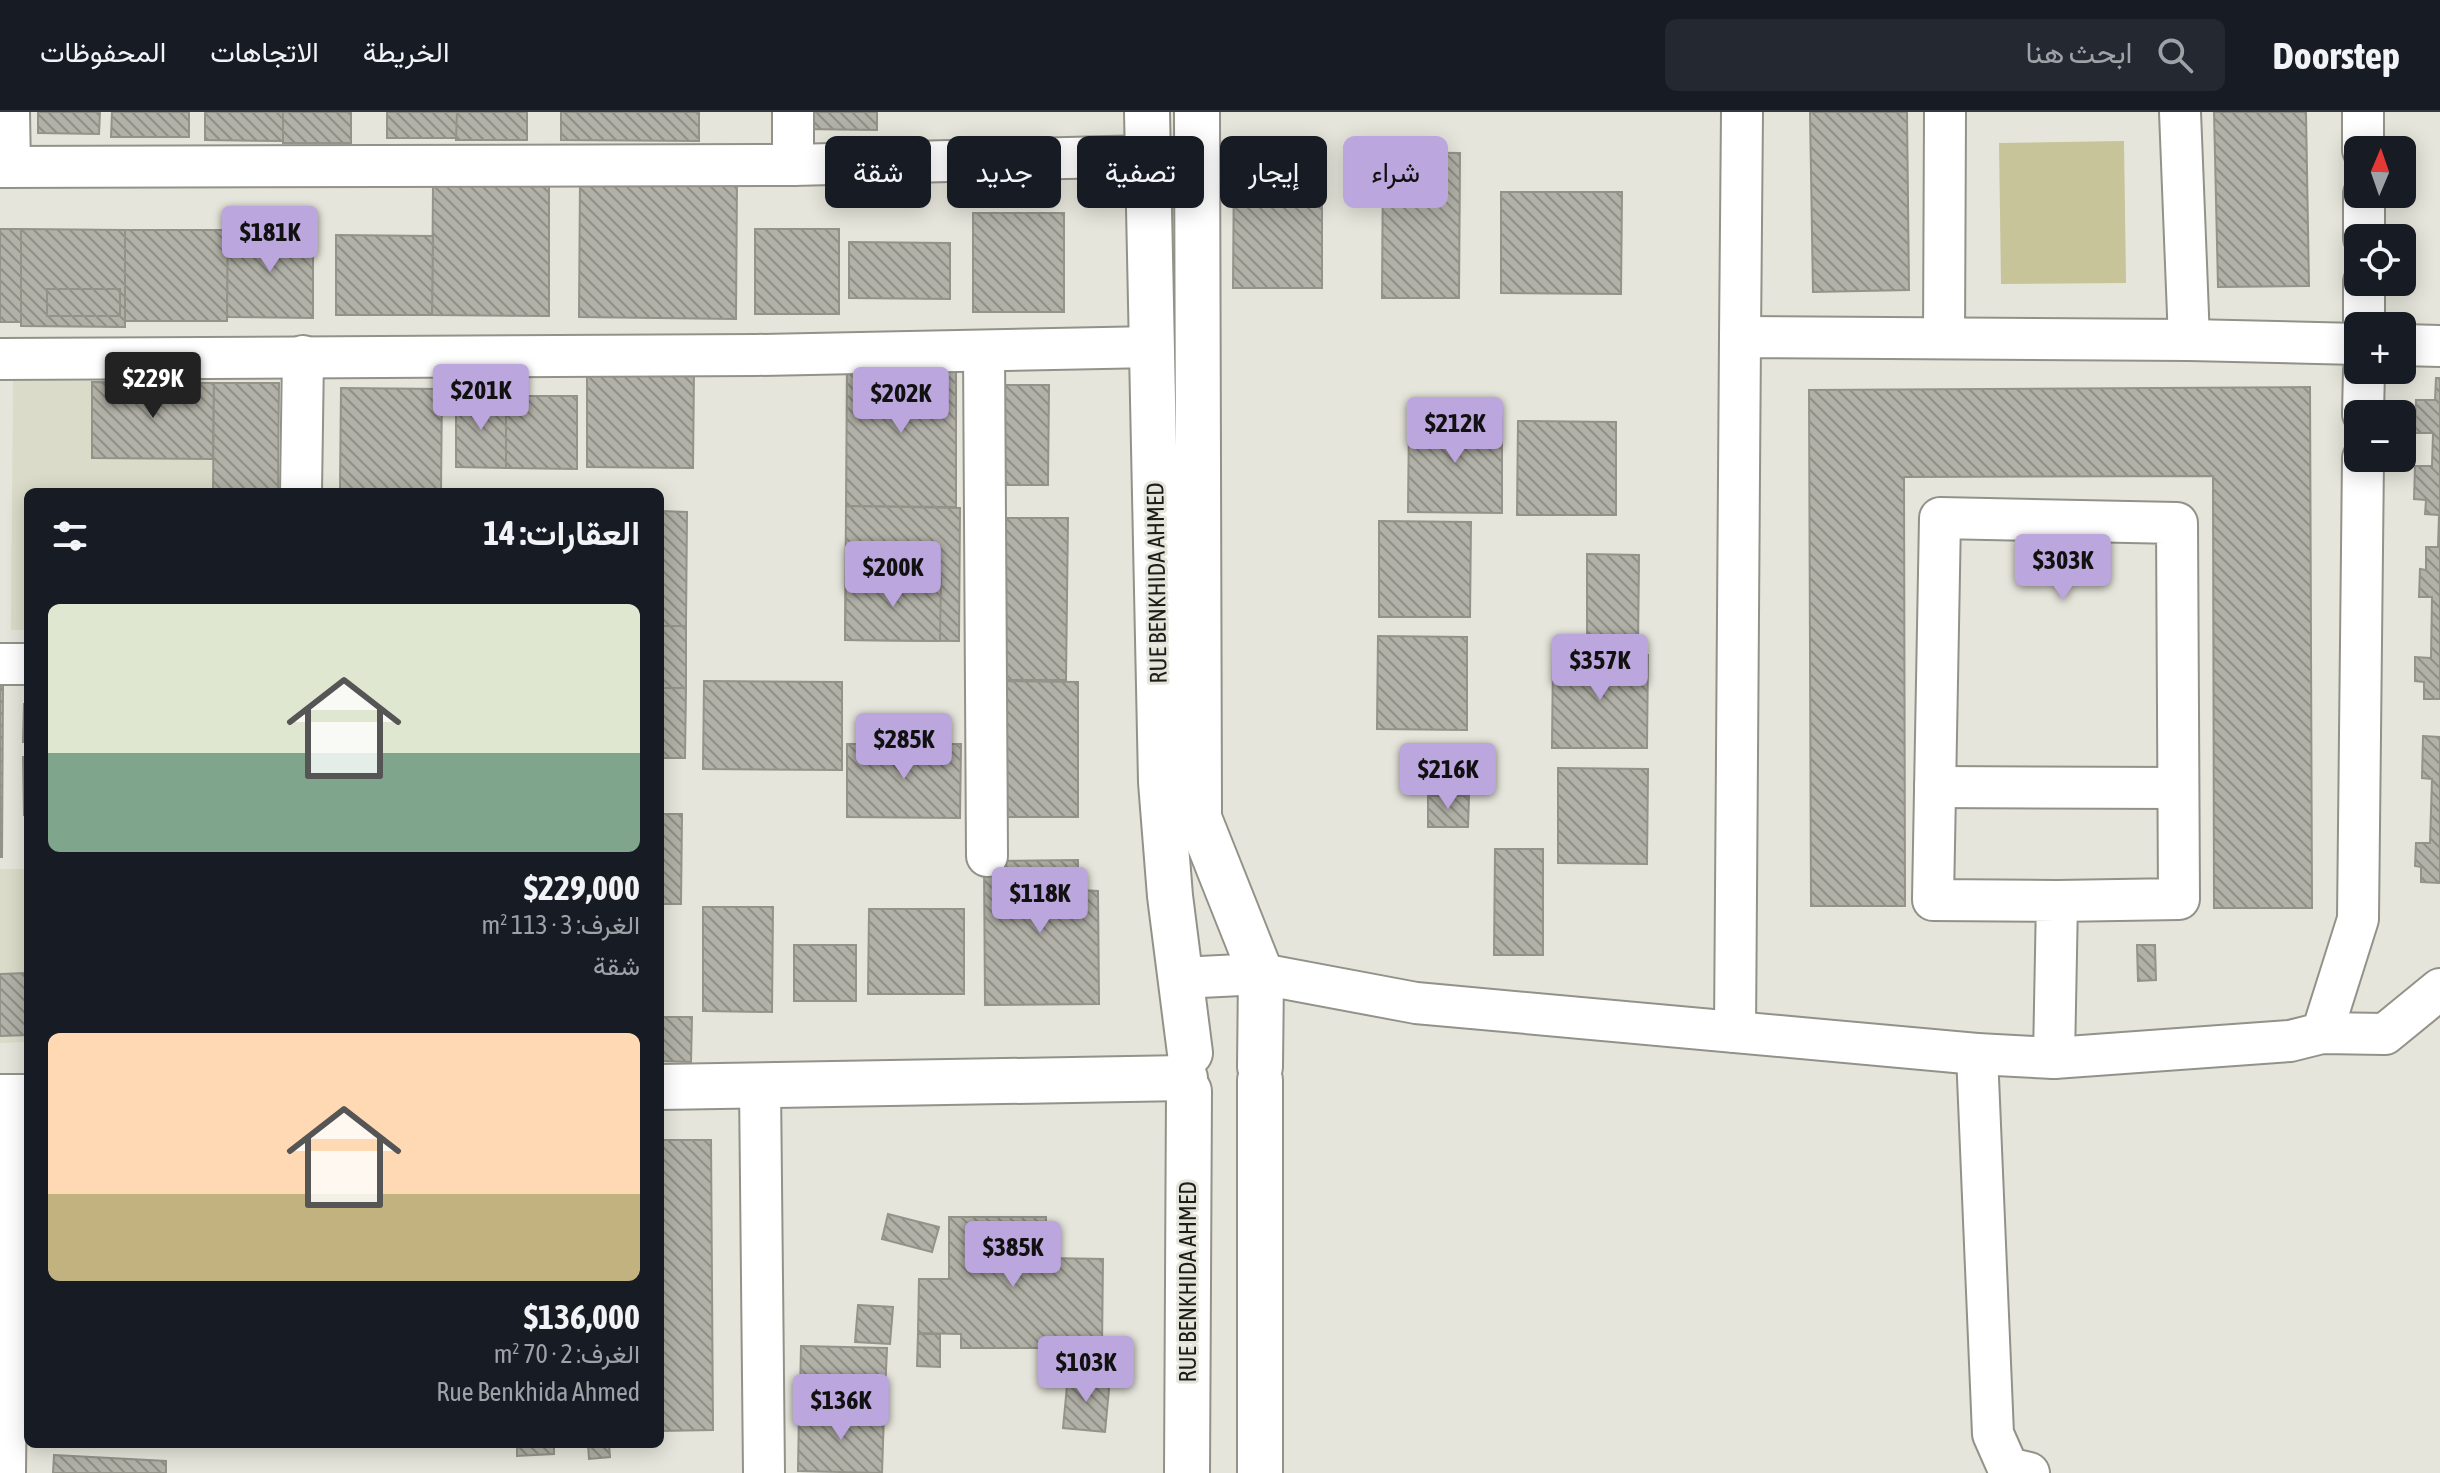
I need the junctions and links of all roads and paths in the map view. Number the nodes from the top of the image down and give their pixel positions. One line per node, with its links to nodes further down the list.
1 (9, 112): 13 (street)
2 (793, 112): 12 (street)
3 (1147, 112): 9 (main road, RUE BENKHIDA AHMED)
4 (1197, 112): 33 (main road)
5 (1742, 112): 15 (street)
6 (1945, 112): 16 (street)
7 (2180, 112): 17 (street)
8 (2363, 112): 10 (street)
9 (1148, 136)
10 (2363, 136)
11 (1077, 158): 12 (street)
12 (793, 165): 13 (street)
13 (5, 167)
14 (1149, 208): 21 (main road, RUE BENKHIDA AHMED)
15 (1740, 337): 16 (street); 36 (street)
16 (1944, 338): 17 (street)
17 (2189, 340): 18 (street)
18 (2344, 344)
19 (2416, 345): 20 (street)
20 (2440, 346)
21 (1153, 347): 22 (street); 34 (main road, RUE BENKHIDA AHMED)
22 (984, 351): 23 (street); 31 (street)
23 (303, 356): 24 (street); 26 (street)
24 (0, 359)
25 (2363, 472): 37 (street)
26 (301, 488)
27 (0, 664): 28 (street)
28 (24, 664)
29 (1935, 787): 30 (street); 30 (street); 32 (street)
30 (2178, 788): 32 (street)
31 (987, 856)
32 (2057, 901): 39 (street)
33 (1261, 974): 34 (street); 36 (street); 41 (main road)
34 (1180, 978): 40 (main road, RUE BENKHIDA AHMED)
35 (2440, 989): 37 (street)
36 (1735, 1032): 38 (street)
37 (2322, 1033): 39 (street)
38 (1977, 1054): 39 (street); 50 (street)
39 (2054, 1058)
40 (1188, 1074): 41 (main road); 41 (main road); 42 (main road); 48 (main road, RUE BENKHIDA AHMED)
41 (1260, 1074): 49 (main road)
42 (760, 1085): 43 (main road); 47 (street)
43 (664, 1087)
44 (12, 1097): 45 (street)
45 (3, 1317): 46 (street)
46 (5, 1473)
47 (764, 1473)
48 (1187, 1473)
49 (1260, 1473)
50 (2029, 1473)

